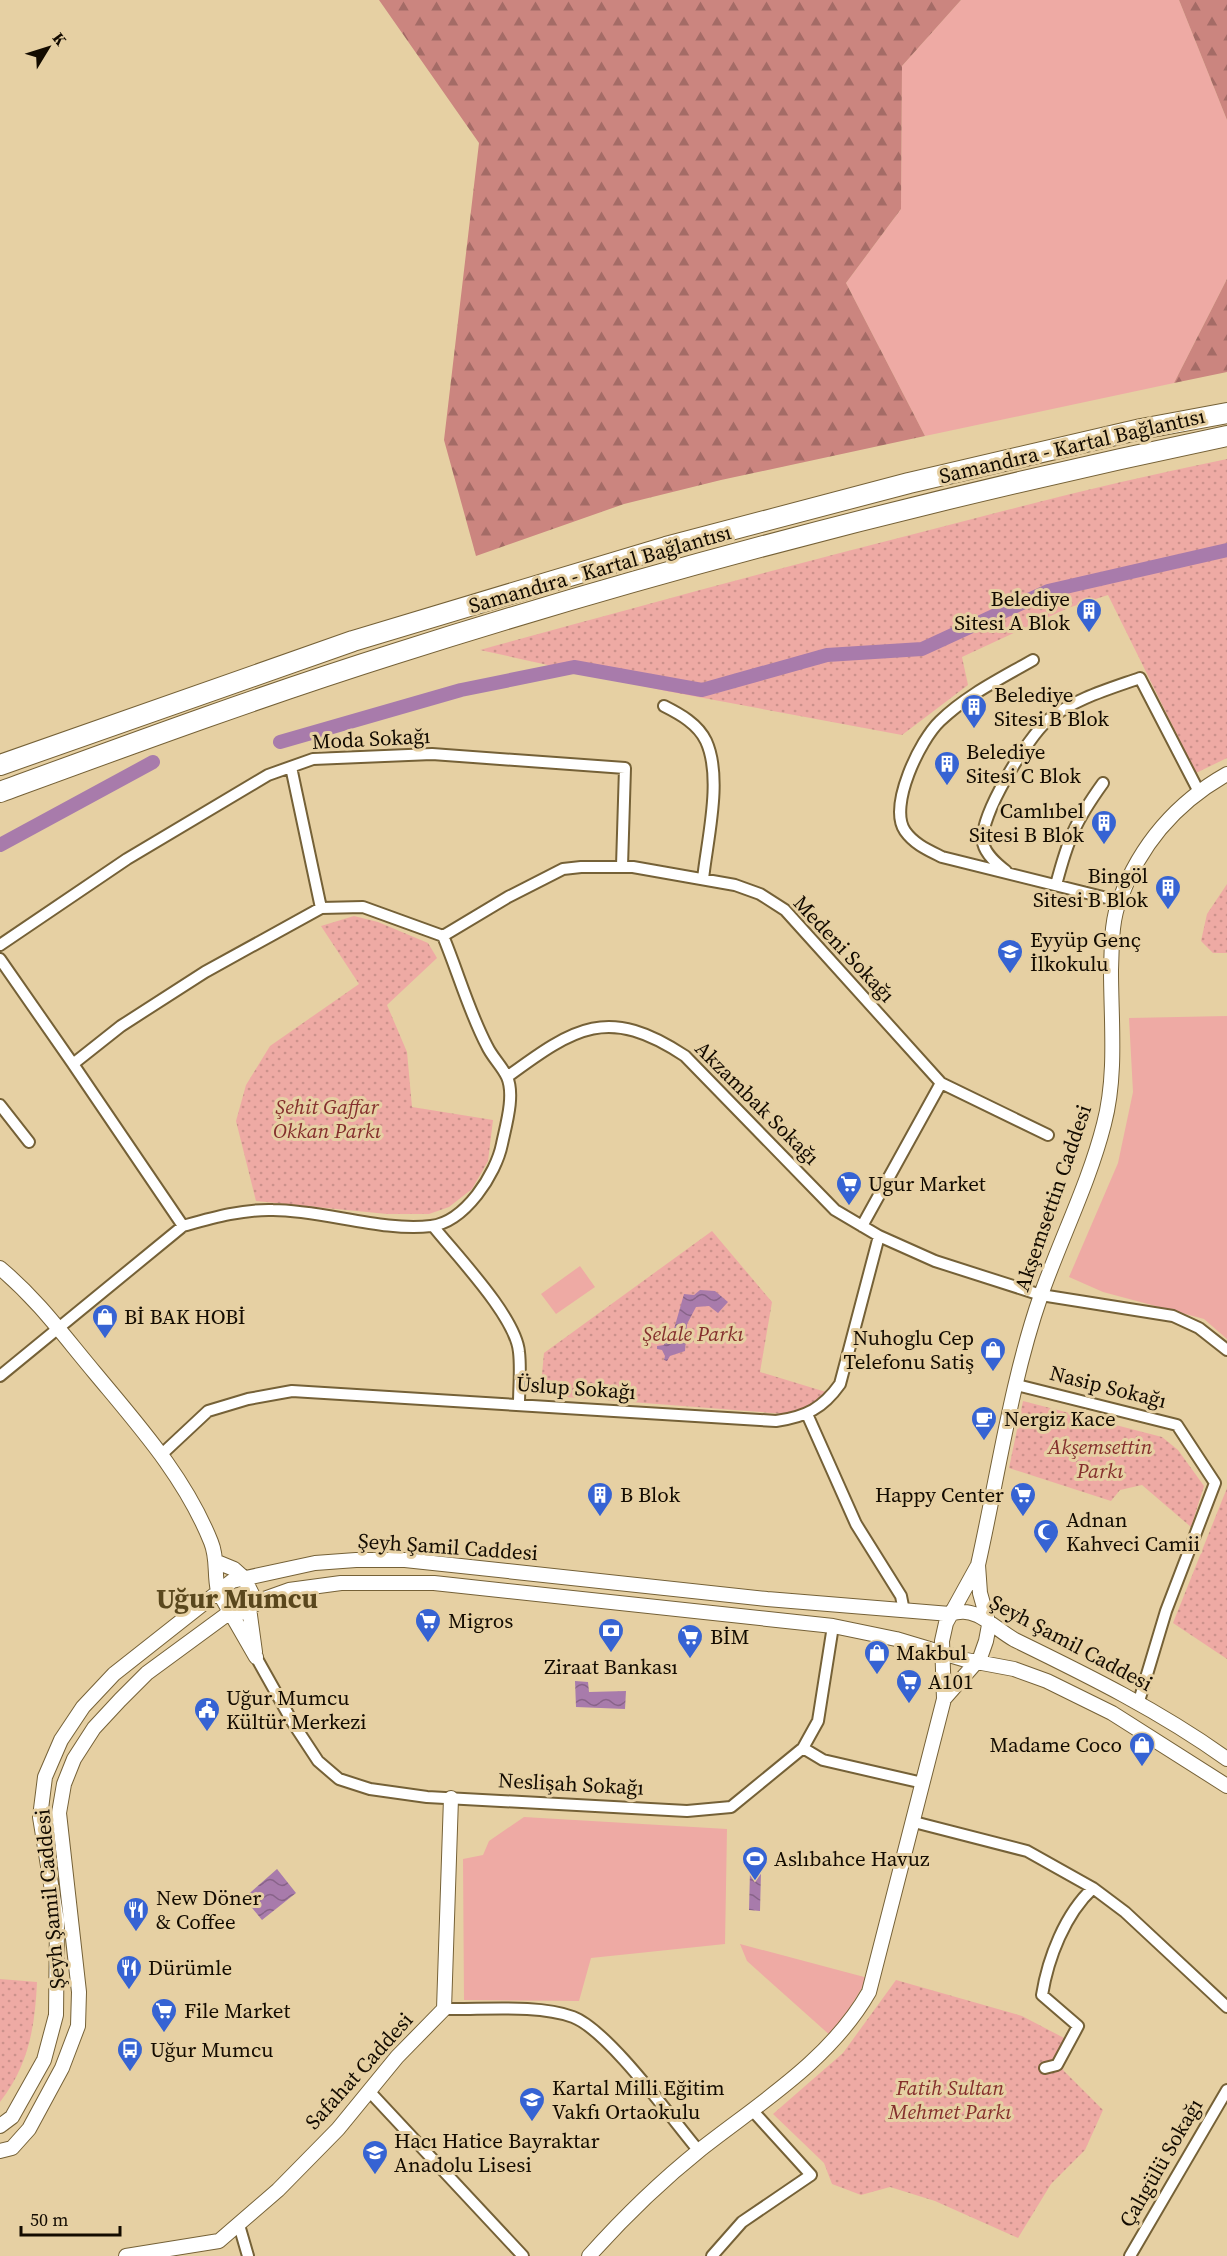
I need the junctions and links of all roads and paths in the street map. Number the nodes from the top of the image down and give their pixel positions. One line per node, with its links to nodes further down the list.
1 (1227, 413): 5 (highway, Samandıra - Kartal Bağlantısı)
2 (1227, 436): 10 (highway, Samandıra - Kartal Bağlantısı)
3 (1033, 660): 12 (street)
4 (664, 706): 13 (street)
5 (0, 765)
6 (291, 767): 11 (street, Moda Sokağı); 16 (street); 18 (street, Moda Sokağı)
7 (1227, 774): 9 (street, Akşemsettin Caddesi)
8 (1103, 783): 14 (street)
9 (1198, 790): 12 (street); 15 (street, Akşemsettin Caddesi)
10 (0, 792)
11 (622, 866): 13 (street, Medeni Sokağı); 17 (street, Medeni Sokağı)
12 (1008, 873): 14 (street)
13 (703, 879): 22 (street, Medeni Sokağı)
14 (1056, 885): 15 (street)
15 (1119, 901): 31 (street, Akşemsettin Caddesi)
16 (321, 908): 17 (street); 20 (street)
17 (443, 936): 21 (street)
18 (0, 945)
19 (0, 959): 20 (street)
20 (73, 1064): 26 (street)
21 (507, 1077): 27 (street); 28 (street, Akzambak Sokağı)
22 (941, 1083): 24 (street); 28 (street)
23 (0, 1105): 25 (street)
24 (1048, 1135)
25 (29, 1142)
26 (183, 1226): 27 (street); 32 (street)
27 (433, 1226): 36 (street)
28 (861, 1226): 29 (street, Akzambak Sokağı)
29 (879, 1236): 31 (street, Akzambak Sokağı); 37 (street, Üslup Sokağı)
30 (0, 1268): 32 (street)
31 (1041, 1295): 33 (street, Akzambak Sokağı); 35 (street, Akşemsettin Caddesi)
32 (58, 1328): 34 (street); 38 (street)
33 (1227, 1350)
34 (0, 1376)
35 (1017, 1385): 40 (street, Akşemsettin Caddesi); 53 (street, Nasip Sokağı)
36 (519, 1404): 37 (street, Üslup Sokağı); 38 (street, Üslup Sokağı)
37 (807, 1414): 44 (street)
38 (162, 1454): 39 (street)
39 (217, 1562): 41 (street); 42 (street)
40 (978, 1565): 46 (street, Akşemsettin Caddesi); 47 (street, Akşemsettin Caddesi)
41 (244, 1578): 42 (street, Şeyh Şamil Caddesi); 43 (street); 44 (street, Şeyh Şamil Caddesi)
42 (218, 1591): 45 (street); 67 (street, Şeyh Şamil Caddesi)
43 (249, 1608): 45 (street, Şeyh Şamil Caddesi); 48 (street, Şeyh Şamil Caddesi); 50 (street)
44 (904, 1611): 46 (street, Şeyh Şamil Caddesi)
45 (229, 1614): 50 (street); 68 (street, Şeyh Şamil Caddesi)
46 (950, 1614): 47 (street, Şeyh Şamil Caddesi); 49 (street, Akşemsettin Caddesi)
47 (989, 1624): 51 (street, Akşemsettin Caddesi); 53 (street, Şeyh Şamil Caddesi)
48 (833, 1626): 49 (street, Şeyh Şamil Caddesi); 54 (street, Neslişah Sokağı)
49 (943, 1652): 51 (street, Şeyh Şamil Caddesi); 52 (street, Akşemsettin Caddesi)
50 (256, 1657): 58 (street, Neslişah Sokağı)
51 (976, 1661): 52 (street, Akşemsettin Caddesi); 57 (street, Şeyh Şamil Caddesi)
52 (944, 1699): 56 (street, Akşemsettin Caddesi)
53 (1139, 1701): 55 (street, Şeyh Şamil Caddesi)
54 (803, 1748): 56 (street); 58 (street, Neslişah Sokağı)
55 (1227, 1759)
56 (923, 1783): 59 (street, Akşemsettin Caddesi)
57 (1227, 1786)
58 (451, 1798): 62 (street, Safahat Caddesi)
59 (914, 1822): 60 (street); 66 (street, Akşemsettin Caddesi)
60 (1093, 1888): 61 (street); 63 (street)
61 (1227, 2007)
62 (444, 2009): 65 (street, Safahat Caddesi); 69 (street)
63 (1045, 2068)
64 (1227, 2090): 76 (street, Çalıgülü Sokağı)
65 (369, 2091): 70 (street, Safahat Caddesi); 73 (street)
66 (752, 2110): 69 (street, Akşemsettin Caddesi); 75 (street)
67 (0, 2126)
68 (0, 2151)
69 (699, 2151): 74 (street, Akşemsettin Caddesi)
70 (239, 2225): 71 (street, Safahat Caddesi); 72 (street)
71 (126, 2256)
72 (248, 2256)
73 (524, 2256)
74 (589, 2256)
75 (712, 2256)
76 (1130, 2256)

